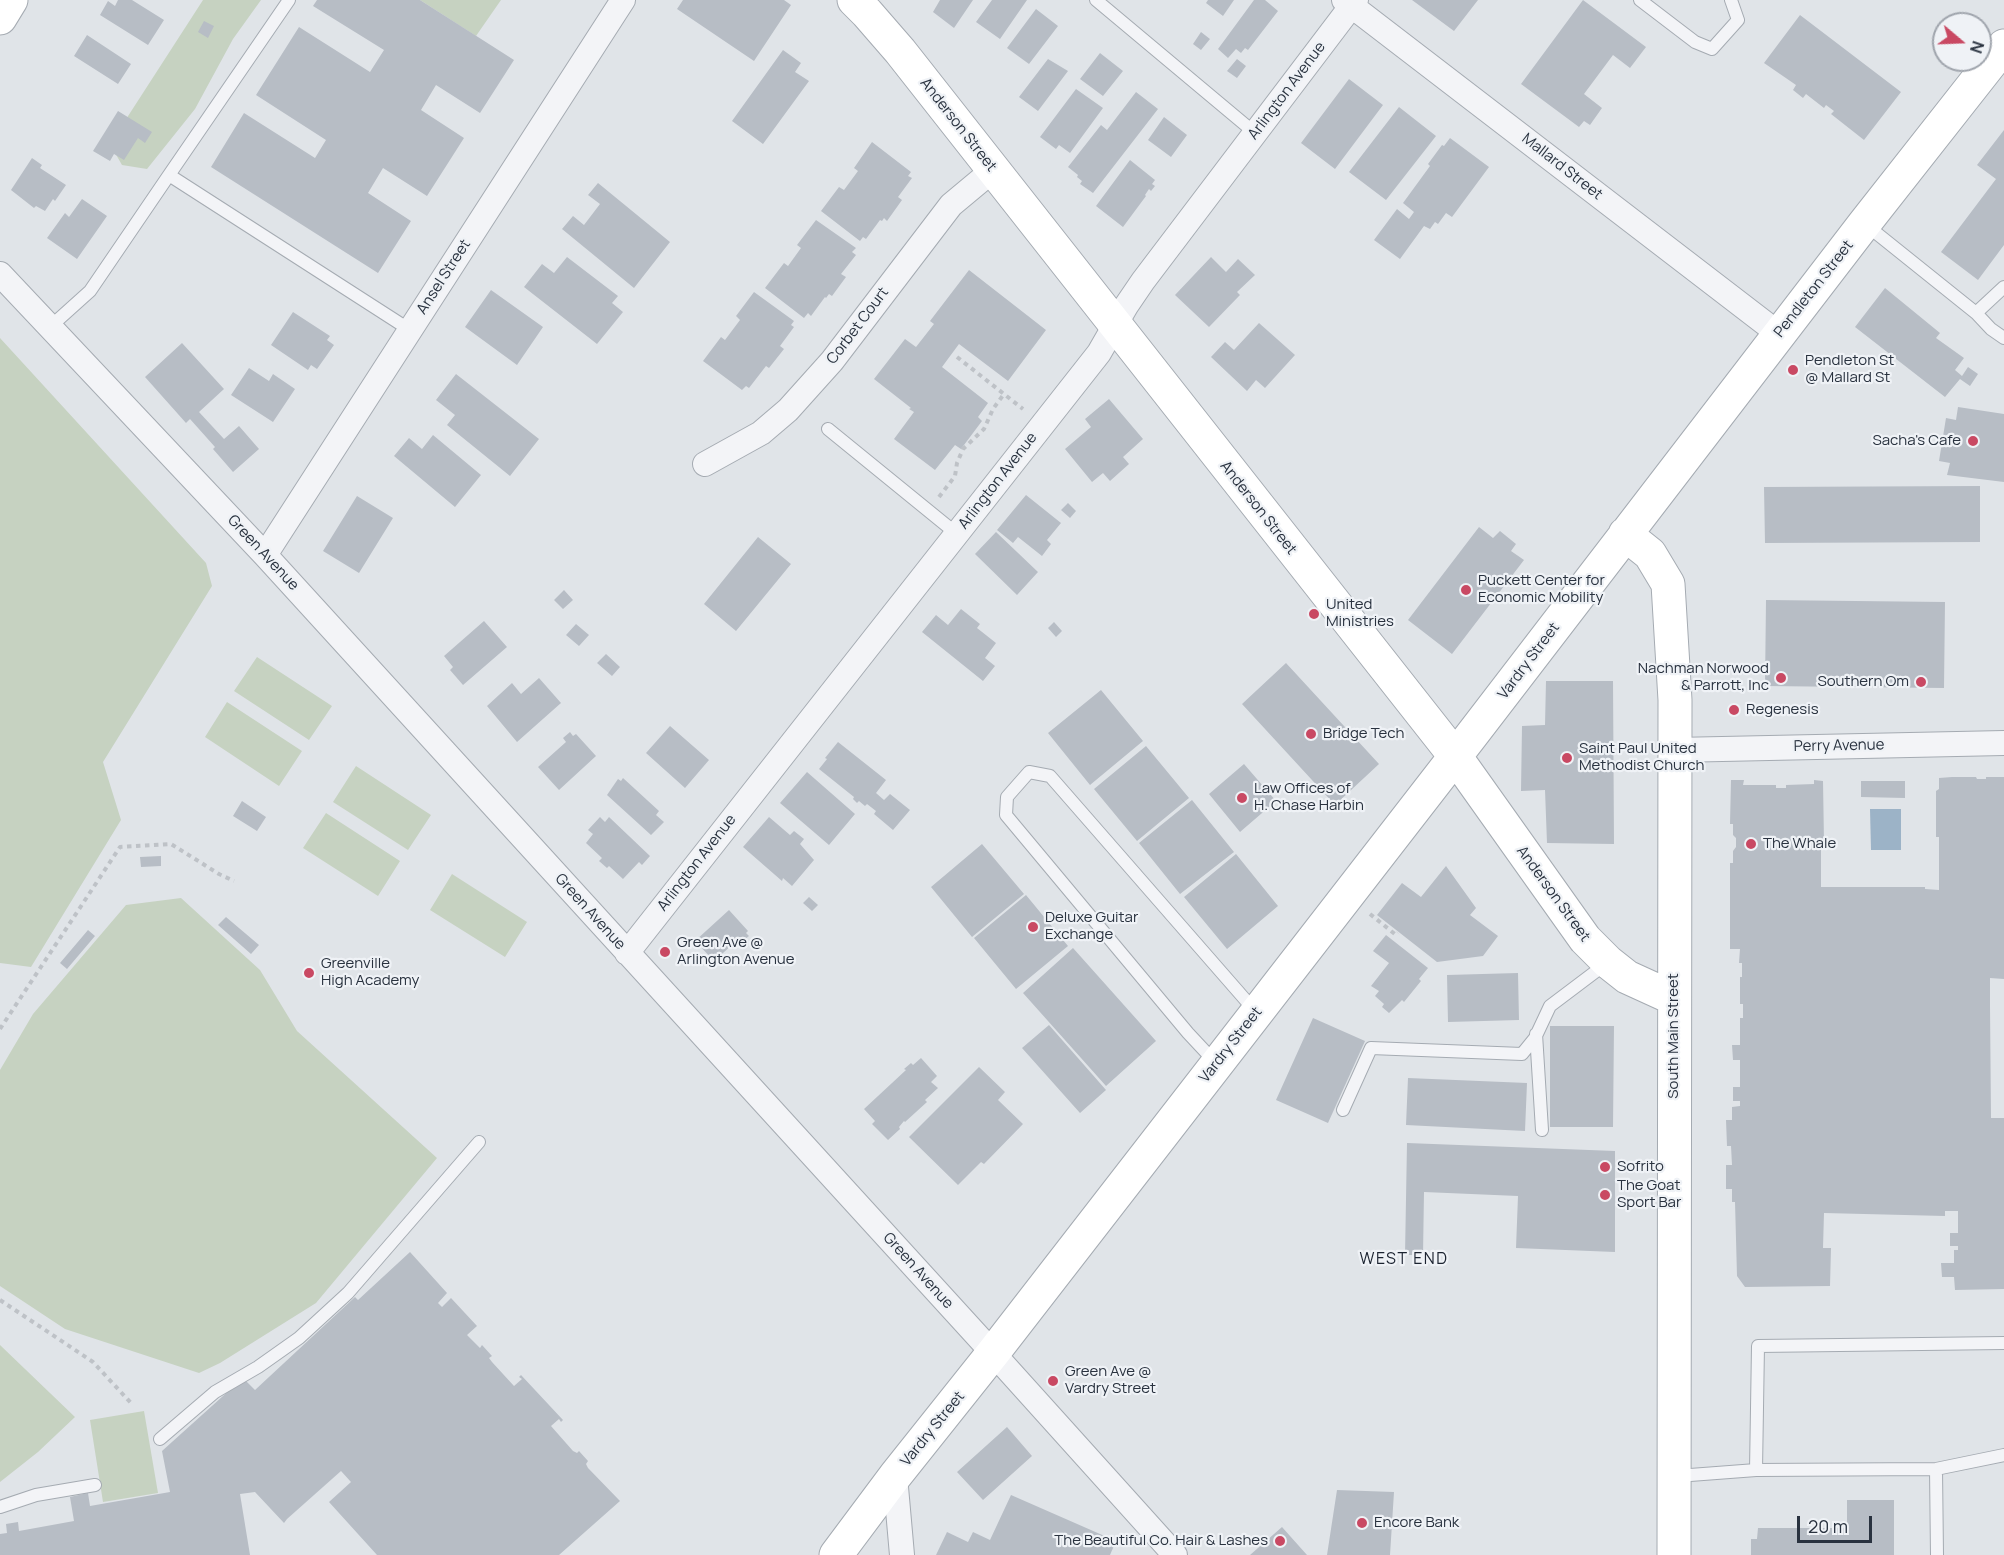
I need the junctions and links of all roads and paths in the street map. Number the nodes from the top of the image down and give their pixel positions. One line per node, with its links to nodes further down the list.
1 (11, 0): 9 (main road)
2 (289, 0): 13 (lane)
3 (623, 0): 20 (street, Ansel Street)
4 (854, 0): 12 (main road, Anderson Street)
5 (1096, 0): 11 (lane)
6 (1640, 0): 7 (lane)
7 (1731, 0)
8 (1351, 2): 11 (street, Arlington Avenue); 21 (street, Mallard Street)
9 (0, 18)
10 (2000, 60): 14 (main road, Pendleton Street)
11 (1255, 133): 19 (street, Arlington Avenue)
12 (993, 170): 19 (main road, Anderson Street); 27 (street, Corbet Court)
13 (169, 175): 18 (lane); 20 (lane)
14 (1864, 224): 17 (lane); 21 (main road, Pendleton Street)
15 (0, 274): 18 (street, Green Avenue)
16 (2004, 287): 17 (lane)
17 (1976, 313): 22 (lane)
18 (50, 327): 31 (street, Green Avenue)
19 (1115, 327): 29 (street, Arlington Avenue); 34 (main road, Anderson Street)
20 (410, 330): 31 (street, Ansel Street)
21 (1779, 334): 30 (main road, Pendleton Street)
22 (2004, 338)
23 (957, 357): 24 (path)
24 (1004, 394): 25 (path); 28 (path)
25 (1023, 409)
26 (828, 429): 29 (lane)
27 (705, 464)
28 (940, 499)
29 (957, 534): 38 (street, Arlington Avenue)
30 (1625, 534): 33 (main road, South Main Street); 34 (main road, Vardry Street)
31 (265, 555): 38 (street, Green Avenue)
32 (2004, 743): 33 (street, Perry Avenue)
33 (1675, 750): 40 (main road, South Main Street)
34 (1455, 756): 39 (main road, Anderson Street); 41 (main road, Vardry Street)
35 (234, 881): 42 (path)
36 (1370, 914): 37 (path)
37 (1398, 933)
38 (627, 952): 50 (street, Green Avenue)
39 (1608, 962): 40 (main road, Anderson Street); 43 (lane)
40 (1673, 998): 57 (main road, South Main Street)
41 (1257, 1012): 44 (main road, Vardry Street); 44 (lane)
42 (0, 1029)
43 (1536, 1034): 45 (lane); 46 (lane)
44 (1216, 1064): 50 (main road, Vardry Street)
45 (1343, 1110)
46 (1542, 1130)
47 (479, 1143): 52 (lane)
48 (0, 1300): 51 (path)
49 (2004, 1343): 55 (lane)
50 (993, 1353): 56 (main road, Vardry Street); 62 (street, Green Avenue)
51 (131, 1404)
52 (160, 1439)
53 (2004, 1455): 54 (lane)
54 (1936, 1469): 55 (lane); 64 (lane)
55 (1756, 1470): 57 (lane)
56 (895, 1476): 60 (main road, Vardry Street); 61 (street)
57 (1674, 1476): 63 (main road, South Main Street)
58 (95, 1485): 59 (lane)
59 (0, 1507)
60 (836, 1555)
61 (902, 1555)
62 (1174, 1555)
63 (1674, 1555)
64 (1937, 1555)

